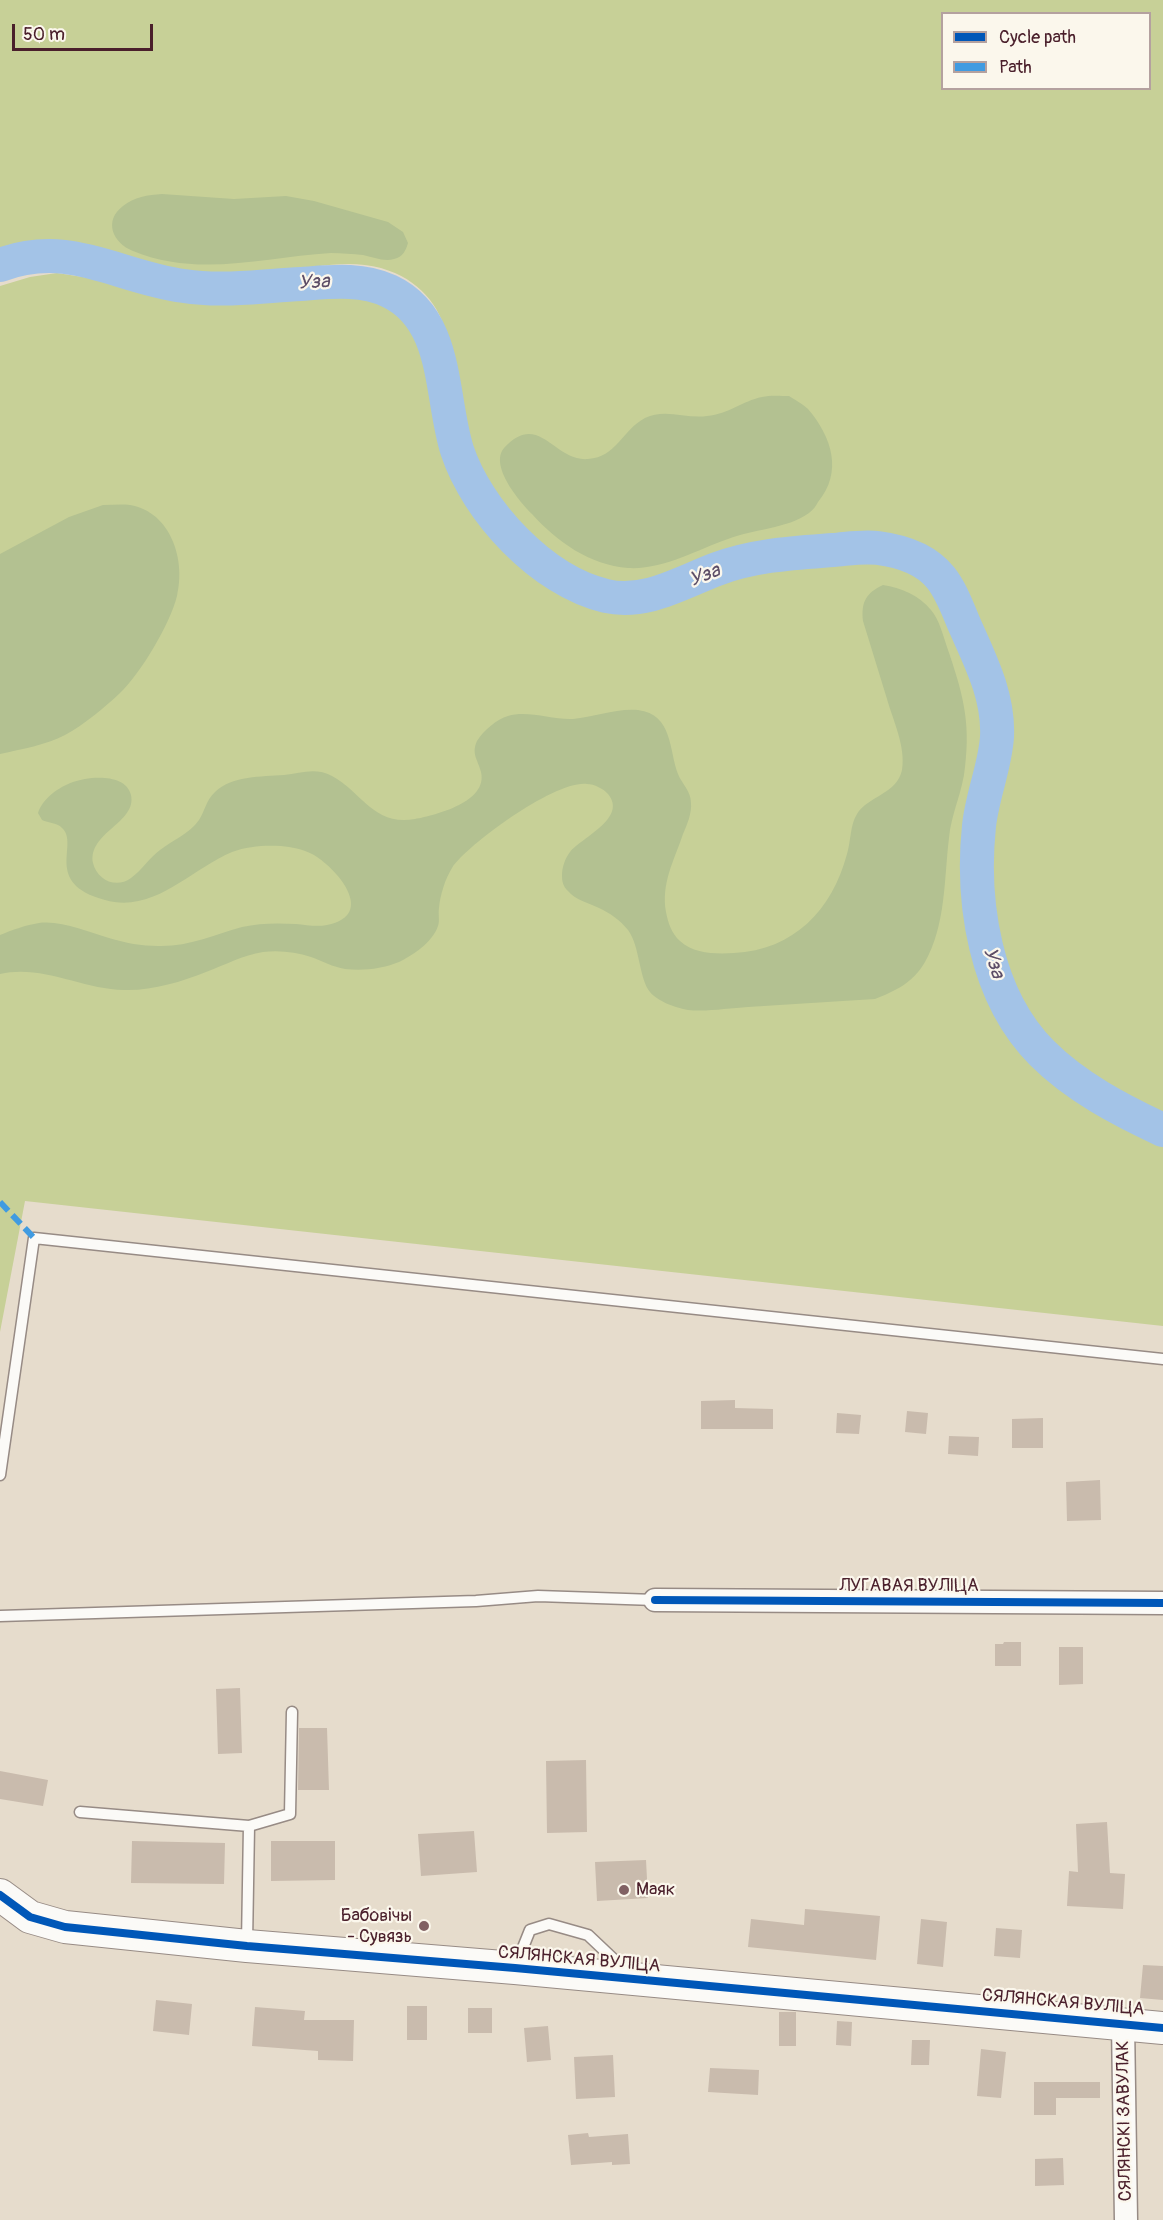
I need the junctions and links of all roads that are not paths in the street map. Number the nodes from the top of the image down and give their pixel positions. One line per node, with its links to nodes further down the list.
1 (1163, 1359): 2 (lane)
2 (0, 1475)
3 (655, 1600): 4 (street, ЛУГАВАЯ ВУЛІЦА); 5 (lane)
4 (1163, 1602)
5 (0, 1616)
6 (292, 1712): 8 (lane)
7 (80, 1812): 8 (lane)
8 (249, 1826): 10 (lane)
9 (13, 1910): 10 (street, СЯЛЯНСКАЯ ВУЛІЦА)
10 (247, 1946): 11 (street, СЯЛЯНСКАЯ ВУЛІЦА)
11 (514, 1968): 12 (street, СЯЛЯНСКАЯ ВУЛІЦА); 12 (lane)
12 (636, 1981): 13 (street, СЯЛЯНСКАЯ ВУЛІЦА)
13 (1123, 2023): 14 (street, СЯЛЯНСКАЯ ВУЛІЦА); 15 (street, СЯЛЯНСКІ ЗАВУЛАК)
14 (1163, 2028)
15 (1126, 2220)

